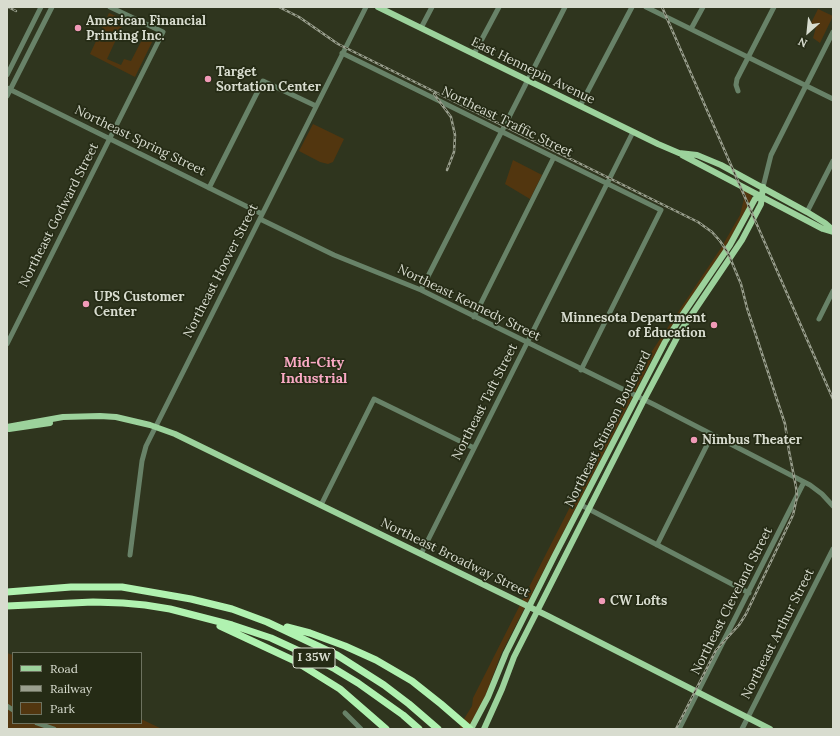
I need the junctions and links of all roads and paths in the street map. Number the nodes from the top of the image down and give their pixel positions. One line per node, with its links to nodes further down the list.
1 (41, 7): 19 (street)
2 (52, 7): 22 (street)
3 (110, 7): 30 (street, Northeast Godward Street)
4 (366, 7): 16 (street, Northeast Hoover Street)
5 (378, 7): 13 (main road, East Hennepin Avenue)
6 (432, 7): 13 (street)
7 (499, 7): 17 (street)
8 (565, 7): 20 (street)
9 (632, 7): 27 (street)
10 (646, 7): 14 (street)
11 (703, 7): 14 (street)
12 (774, 7): 18 (street)
13 (421, 28): 17 (main road, East Hennepin Avenue)
14 (691, 29): 18 (street)
15 (833, 32): 21 (street)
16 (342, 53): 26 (street, Northeast Hoover Street); 28 (street, Northeast Traffic Street)
17 (474, 54): 20 (main road, East Hennepin Avenue)
18 (748, 58): 21 (street); 23 (street)
19 (7, 74)
20 (528, 81): 27 (main road, East Hennepin Avenue); 28 (street)
21 (806, 86): 25 (street); 35 (street)
22 (9, 89): 24 (street); 30 (street, Northeast Spring Street)
23 (738, 91)
24 (7, 96)
25 (833, 100)
26 (316, 106): 36 (street); 39 (street, Northeast Hoover Street)
27 (580, 106): 29 (main road, East Hennepin Avenue)
28 (502, 131): 32 (street, Northeast Traffic Street); 41 (street)
29 (633, 132): 31 (main road, East Hennepin Avenue); 34 (street, Northeast Taft Street)
30 (109, 138): 36 (street, Northeast Spring Street); 46 (street, Northeast Godward Street)
31 (679, 153): 35 (main road, East Hennepin Avenue); 37 (main road, East Hennepin Avenue)
32 (554, 157): 34 (street, Northeast Traffic Street); 43 (street)
33 (833, 161): 38 (street)
34 (608, 184): 45 (street, Northeast Taft Street); 47 (street, Northeast Traffic Street)
35 (762, 187): 37 (main road); 38 (main road, East Hennepin Avenue)
36 (209, 188): 39 (street, Northeast Spring Street)
37 (761, 196): 40 (main road, East Hennepin Avenue); 48 (main road, Northeast Stinson Boulevard); 49 (main road, Northeast Stinson Boulevard)
38 (807, 212): 40 (main road, East Hennepin Avenue)
39 (261, 216): 41 (street, Northeast Kennedy Street); 51 (street, Northeast Hoover Street)
40 (833, 231)
41 (421, 290): 43 (street, Northeast Kennedy Street)
42 (833, 291): 44 (street)
43 (474, 317): 45 (street, Northeast Kennedy Street)
44 (819, 319)
45 (527, 343): 47 (street, Northeast Kennedy Street); 53 (street, Northeast Taft Street)
46 (7, 344)
47 (581, 370): 48 (street, Northeast Kennedy Street)
48 (637, 397): 49 (street, Northeast Kennedy Street); 56 (main road, Northeast Stinson Boulevard)
49 (644, 400): 52 (street, Northeast Kennedy Street); 58 (main road, Northeast Stinson Boulevard)
50 (7, 427): 51 (main road, Northeast Broadway Street)
51 (156, 427): 55 (main road, Northeast Broadway Street); 62 (street, Northeast Hoover Street)
52 (712, 435): 54 (street, Northeast Kennedy Street); 59 (street)
53 (474, 448): 55 (street); 61 (street, Northeast Taft Street)
54 (804, 482): 57 (street, Northeast Kennedy Street); 66 (street, Northeast Cleveland Street)
55 (321, 505): 61 (main road, Northeast Broadway Street)
56 (581, 505): 58 (street); 69 (main road, Northeast Stinson Boulevard)
57 (833, 506)
58 (589, 509): 59 (street); 70 (main road, Northeast Stinson Boulevard)
59 (657, 545): 66 (street)
60 (833, 549): 76 (street, Northeast Arthur Street)
61 (421, 554): 69 (main road, Northeast Broadway Street)
62 (130, 555)
63 (7, 588): 64 (highway)
64 (38, 589): 65 (highway, I 35W); 73 (highway, I 35W)
65 (7, 592)
66 (749, 593): 74 (street, Northeast Cleveland Street)
67 (93, 602): 68 (highway, I 35W); 71 (highway); 72 (highway, I 35W)
68 (7, 606)
69 (530, 607): 70 (main road, Northeast Broadway Street); 83 (main road, Northeast Stinson Boulevard)
70 (537, 610): 74 (main road, Northeast Broadway Street); 84 (main road, Northeast Stinson Boulevard)
71 (7, 611)
72 (194, 615): 80 (highway); 81 (highway, I 35W)
73 (268, 622): 82 (highway, I 35W); 83 (highway)
74 (698, 692): 76 (main road, Northeast Broadway Street); 85 (street, Northeast Cleveland Street)
75 (345, 713): 79 (street)
76 (747, 718): 86 (street, Northeast Arthur Street); 87 (main road, Northeast Broadway Street)
77 (40, 724): 78 (street)
78 (54, 729)
79 (361, 729)
80 (386, 729)
81 (419, 729)
82 (438, 729)
83 (471, 729)
84 (484, 729)
85 (679, 729)
86 (742, 729)
87 (770, 729)

